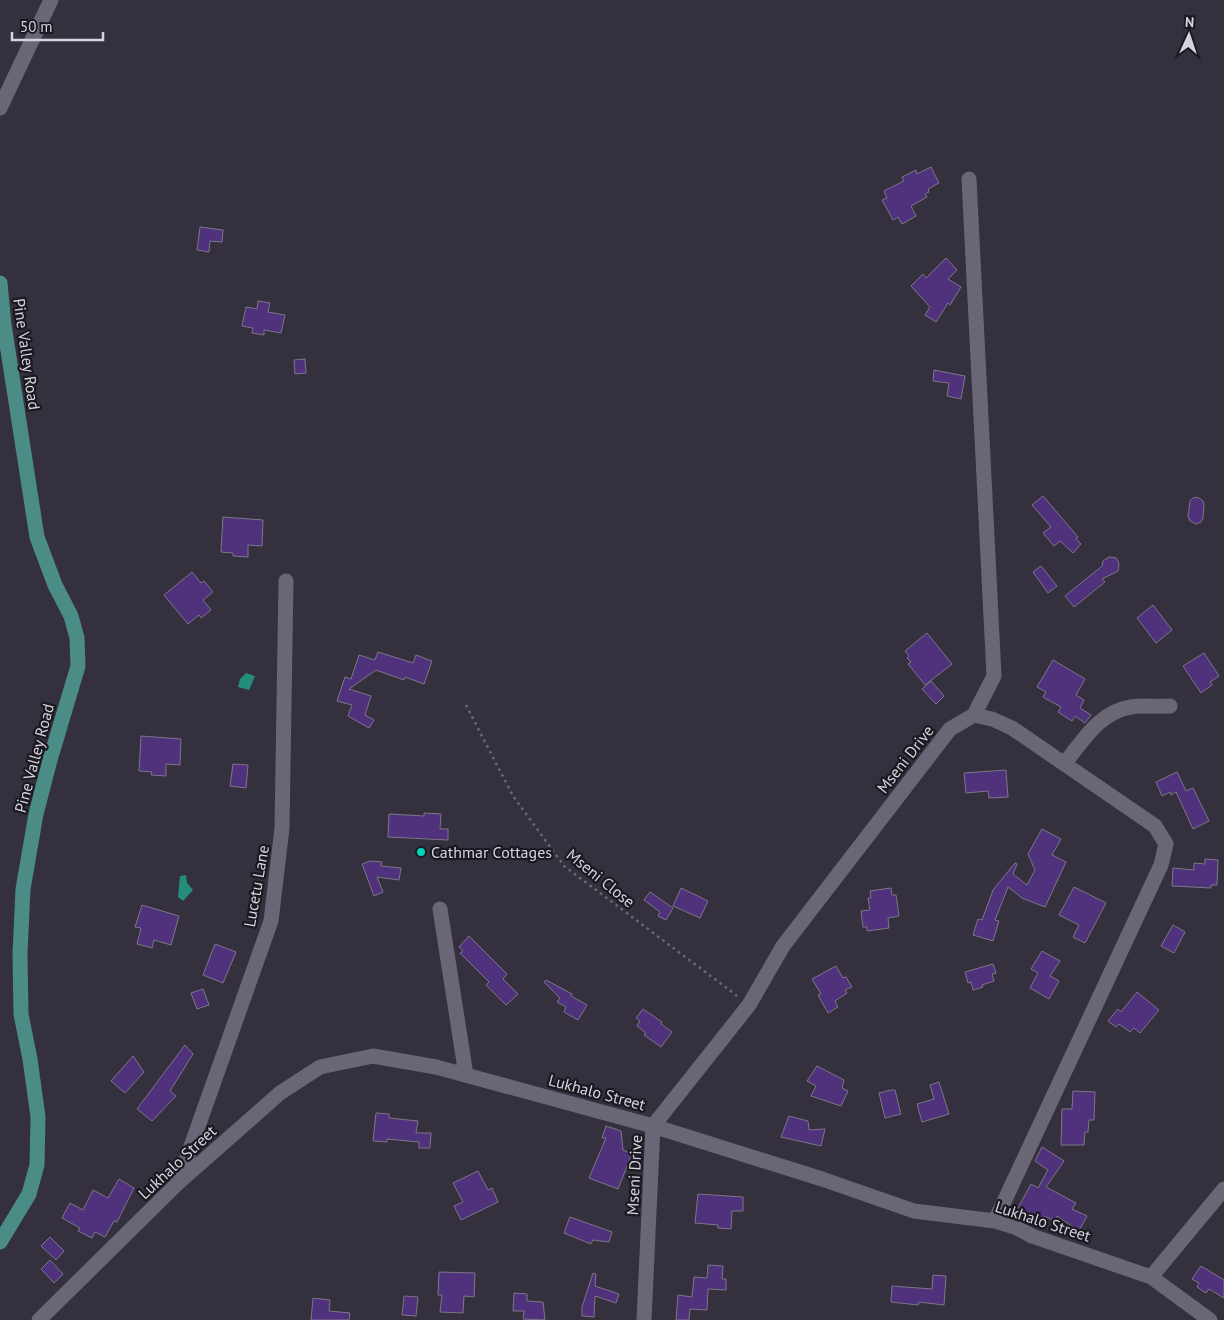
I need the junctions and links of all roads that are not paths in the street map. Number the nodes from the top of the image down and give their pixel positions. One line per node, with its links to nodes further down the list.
1 (51, 0): 2 (street)
2 (0, 108)
3 (969, 179): 7 (street)
4 (0, 283): 15 (main road, Pine Valley Road)
5 (286, 581): 12 (street, Lucetu Lane)
6 (1170, 706): 8 (street)
7 (974, 715): 8 (street); 11 (street, Mseni Drive)
8 (1064, 764): 14 (street)
9 (440, 909): 10 (street)
10 (466, 1075): 11 (street, Lukhalo Street); 12 (street, Lukhalo Street)
11 (653, 1126): 14 (street, Lukhalo Street); 18 (street, Mseni Drive)
12 (178, 1183): 17 (street, Lukhalo Street)
13 (1224, 1189): 16 (street)
14 (995, 1221): 16 (street, Lukhalo Street)
15 (0, 1242)
16 (1151, 1277): 19 (street, Lukhalo Street)
17 (39, 1320)
18 (644, 1320)
19 (1210, 1320)

